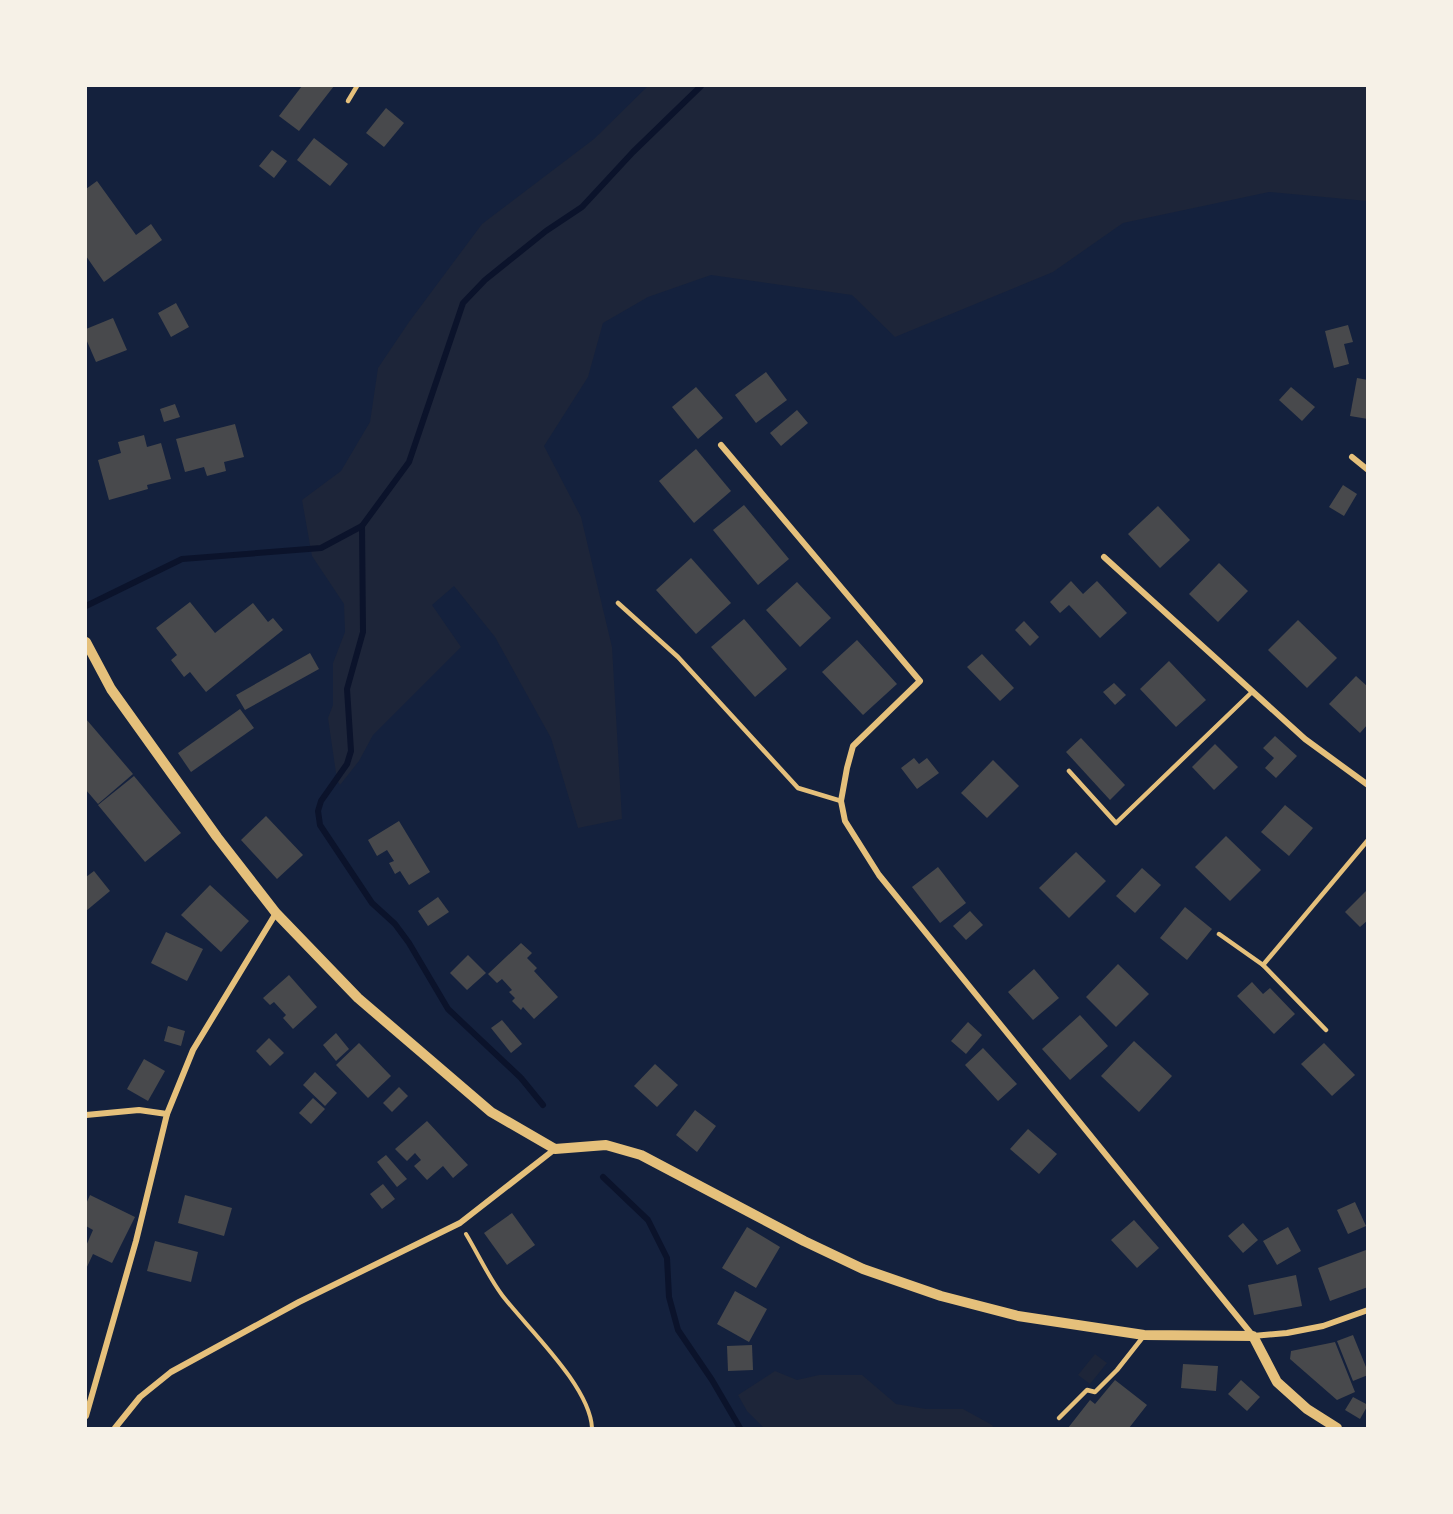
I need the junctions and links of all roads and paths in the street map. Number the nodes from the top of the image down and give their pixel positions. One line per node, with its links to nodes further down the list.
1 (357, 86): 2 (lane)
2 (348, 101)
3 (721, 445): 12 (street)
4 (1352, 457): 5 (street)
5 (1368, 470)
6 (1104, 557): 9 (street)
7 (618, 603): 12 (lane)
8 (86, 642): 14 (street)
9 (1252, 692): 10 (lane); 11 (street)
10 (1069, 771)
11 (1368, 785)
12 (841, 801): 24 (street)
13 (1368, 840): 16 (lane)
14 (276, 913): 18 (street); 20 (street)
15 (1219, 934): 16 (lane)
16 (1263, 965): 17 (lane)
17 (1326, 1030)
18 (167, 1114): 19 (street); 25 (street)
19 (86, 1115)
20 (555, 1149): 21 (street); 23 (street)
21 (460, 1223): 27 (street); 28 (path)
22 (1368, 1310): 24 (street)
23 (1144, 1335): 24 (street); 26 (lane)
24 (1253, 1336): 29 (street)
25 (86, 1416)
26 (1059, 1418)
27 (115, 1428)
28 (592, 1428)
29 (1337, 1428)

